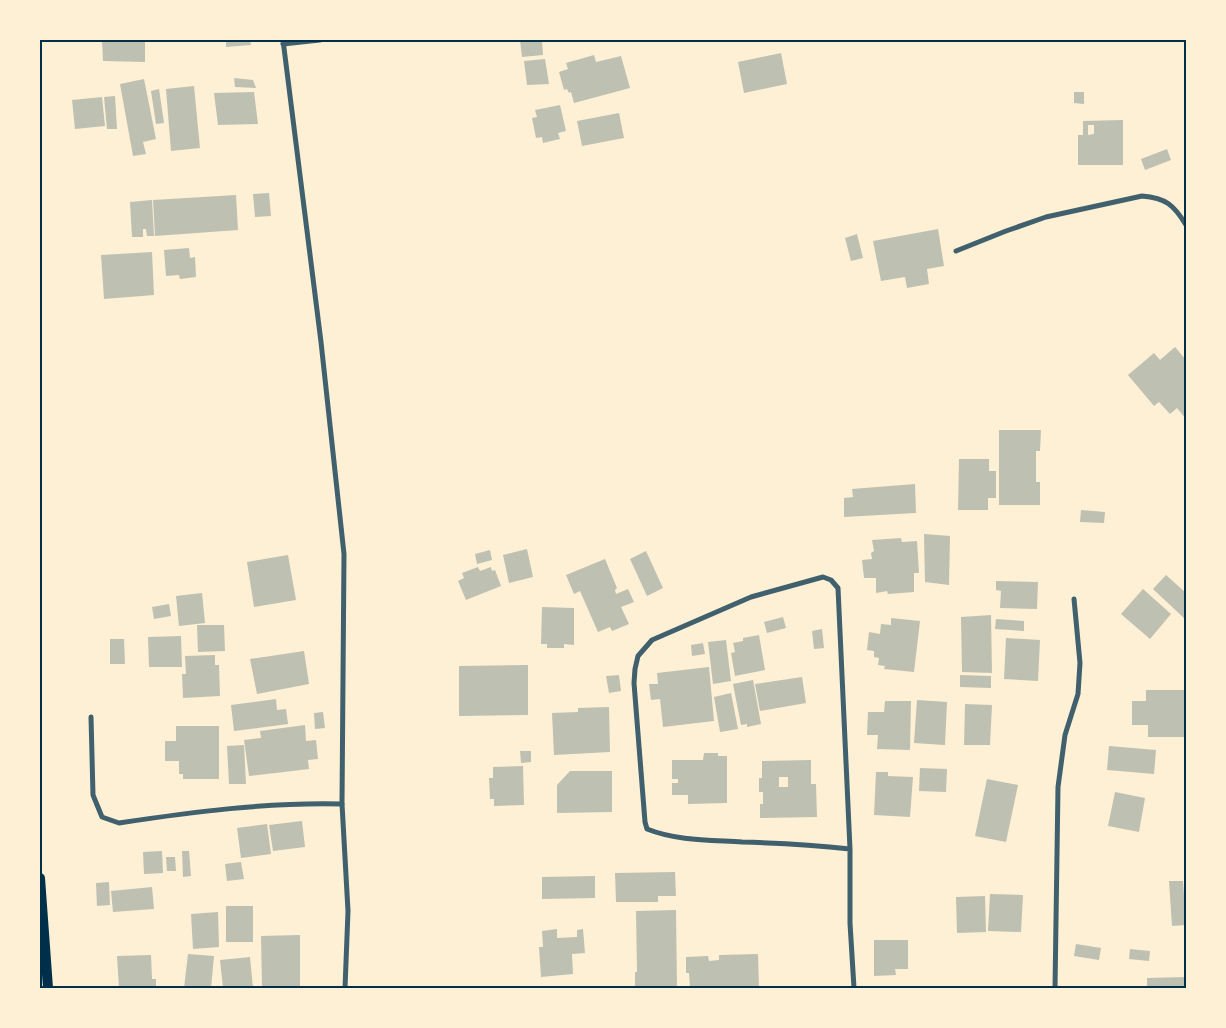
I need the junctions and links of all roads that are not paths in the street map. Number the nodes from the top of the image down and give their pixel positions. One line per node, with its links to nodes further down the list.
1 (320, 40): 2 (street)
2 (283, 42): 7 (street)
3 (1186, 225): 4 (street)
4 (956, 251)
5 (1074, 599): 13 (street)
6 (91, 717): 7 (street)
7 (342, 804): 11 (street)
8 (850, 849): 8 (street); 12 (street)
9 (40, 878): 10 (main road)
10 (48, 988)
11 (345, 988)
12 (854, 988)
13 (1055, 988)

